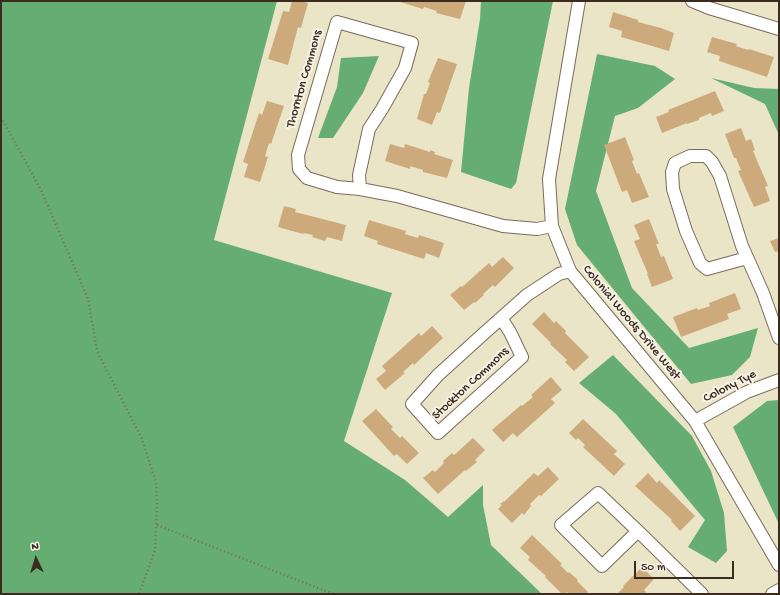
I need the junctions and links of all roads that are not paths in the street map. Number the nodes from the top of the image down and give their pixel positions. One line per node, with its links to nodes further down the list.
1 (579, 1): 5 (street, Colonial Woods Drive West)
2 (692, 1): 3 (street)
3 (779, 29)
4 (360, 189): 4 (street, Thornton Commons); 5 (street, Thornton Commons)
5 (552, 226): 7 (street, Colonial Woods Drive West)
6 (747, 258): 6 (street); 9 (street)
7 (570, 271): 8 (street, Stockton Commons); 11 (street, Colonial Woods Drive West)
8 (501, 318): 8 (street, Stockton Commons)
9 (779, 338)
10 (779, 380): 11 (street, Colony Tye)
11 (695, 421): 13 (street, Colonial Woods Drive West)
12 (638, 531): 12 (street); 15 (street)
13 (779, 564)
14 (779, 590): 16 (street)
15 (702, 594)
16 (772, 594)

